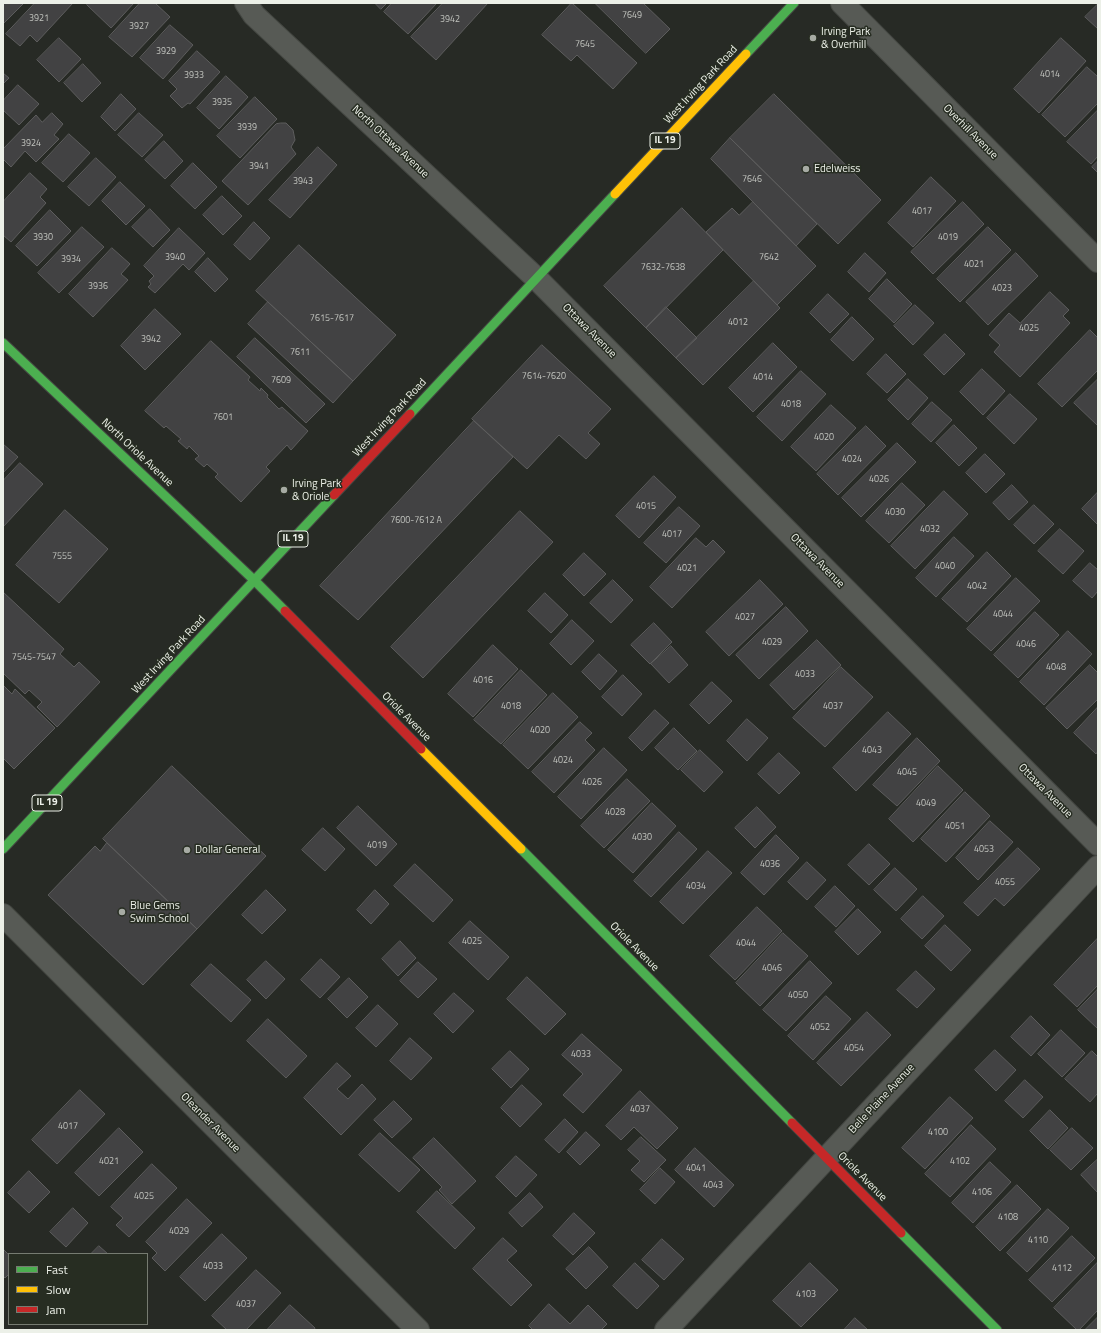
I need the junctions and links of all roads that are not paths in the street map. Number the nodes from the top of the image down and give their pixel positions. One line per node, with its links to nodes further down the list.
1 (246, 3): 5 (street, North Ottawa Avenue)
2 (794, 3): 5 (street, West Irving Park Road / IL 19)
3 (842, 3): 4 (street, Overhill Avenue)
4 (1098, 261)
5 (536, 278): 7 (street, West Irving Park Road / IL 19); 8 (street, Ottawa Avenue)
6 (3, 343): 7 (street, North Oriole Avenue)
7 (254, 581): 9 (street, West Irving Park Road / IL 19); 12 (street, Oriole Avenue)
8 (1098, 844)
9 (3, 849)
10 (1098, 867): 12 (street, Belle Plaine Avenue)
11 (3, 915): 13 (street, Oleander Avenue)
12 (827, 1158): 14 (street, Belle Plaine Avenue); 15 (street, Oriole Avenue)
13 (418, 1330)
14 (666, 1330)
15 (997, 1330)

